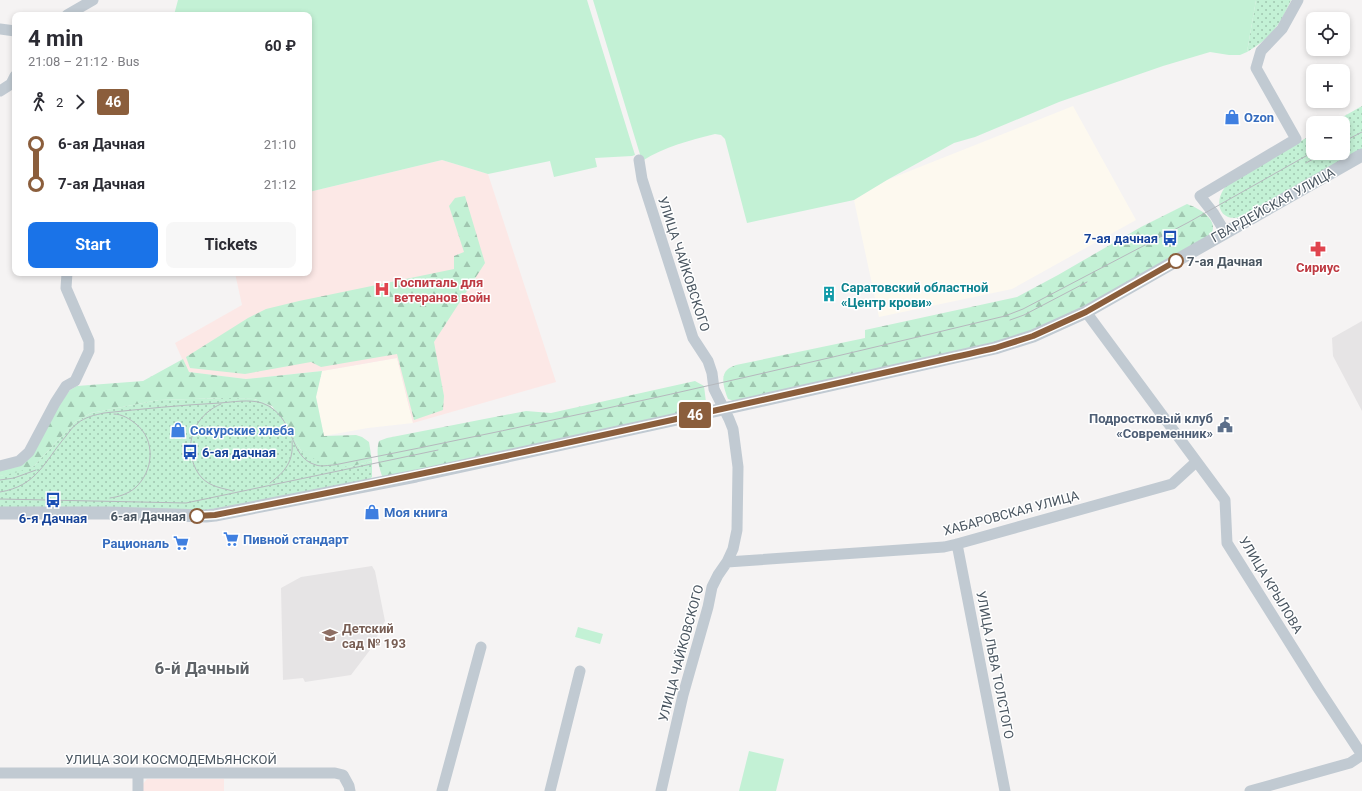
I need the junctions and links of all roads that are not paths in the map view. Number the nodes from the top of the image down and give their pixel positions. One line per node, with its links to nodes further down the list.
1 (93, 0): 3 (street)
2 (1298, 0): 10 (street)
3 (72, 12)
4 (0, 29): 5 (street)
5 (12, 31)
6 (12, 82): 7 (street)
7 (0, 91)
8 (1362, 155): 10 (street, ГВАРДЕЙСКАЯ УЛИЦА)
9 (639, 160): 13 (street, УЛИЦА ЧАЙКОВСКОГО)
10 (1225, 232): 12 (street, ГВАРДЕЙСКАЯ УЛИЦА)
11 (67, 276): 15 (street)
12 (1086, 312): 13 (street, ГВАРДЕЙСКАЯ УЛИЦА); 14 (street, УЛИЦА КРЫЛОВА)
13 (723, 409): 16 (street, ГВАРДЕЙСКАЯ УЛИЦА); 18 (street, УЛИЦА ЧАЙКОВСКОГО)
14 (1196, 462): 17 (street, ХАБАРОВСКАЯ УЛИЦА); 21 (street, УЛИЦА КРЫЛОВА)
15 (0, 466)
16 (0, 513)
17 (957, 544): 18 (street, ХАБАРОВСКАЯ УЛИЦА); 29 (street, УЛИЦА ЛЬВА ТОЛСТОГО)
18 (727, 562): 28 (street, УЛИЦА ЧАЙКОВСКОГО)
19 (481, 647): 26 (street)
20 (580, 671): 27 (street)
21 (1362, 755): 30 (street)
22 (0, 772): 23 (street, УЛИЦА ЗОИ КОСМОДЕМЬЯНСКОЙ)
23 (138, 773): 24 (street); 25 (street, УЛИЦА ЗОИ КОСМОДЕМЬЯНСКОЙ)
24 (138, 791)
25 (350, 791)
26 (442, 791)
27 (550, 791)
28 (661, 791)
29 (1005, 791)
30 (1250, 791)

